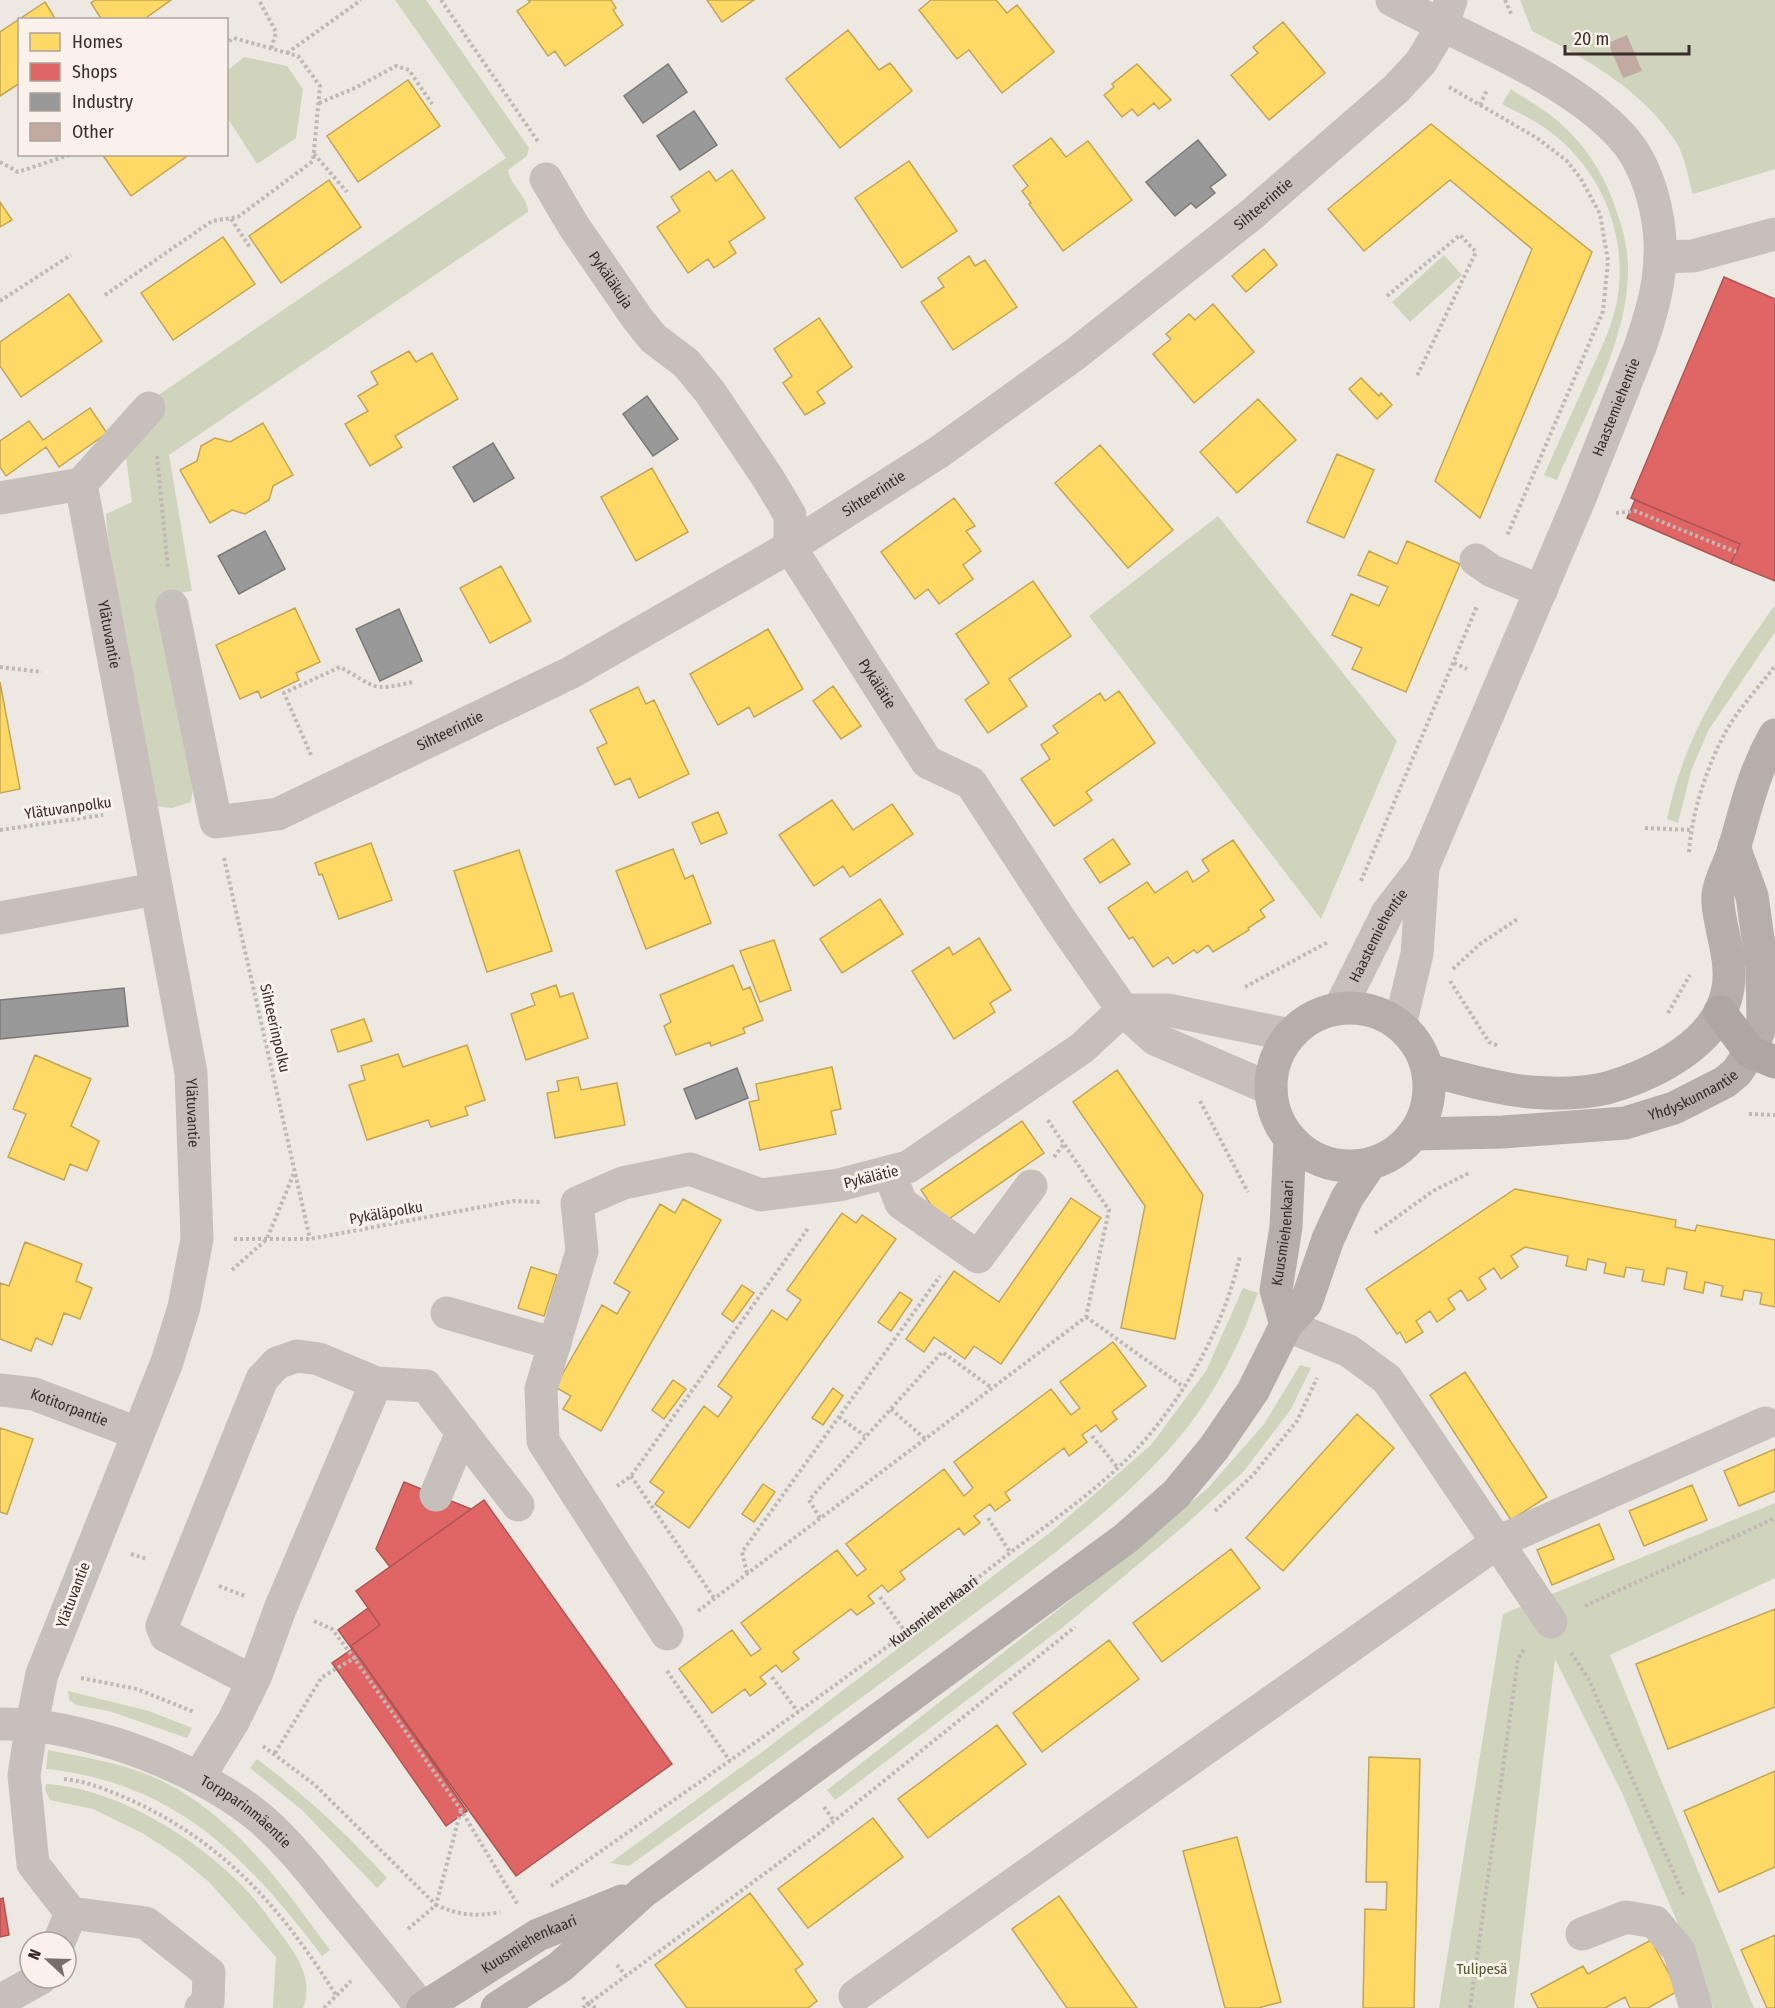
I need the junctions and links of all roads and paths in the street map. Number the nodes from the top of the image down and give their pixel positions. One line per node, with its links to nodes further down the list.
1 (361, 0): 8 (path)
2 (441, 0): 14 (path)
3 (1392, 0): 5 (street, Haastemiehentie)
4 (260, 2): 7 (path)
5 (1446, 14): 20 (street, Haastemiehentie); 29 (street, Sihteerintie)
6 (228, 42): 7 (path)
7 (271, 49): 8 (path)
8 (287, 53): 9 (path)
9 (318, 103): 10 (path); 11 (path)
10 (432, 104)
11 (314, 154): 15 (path); 16 (path)
12 (66, 156): 13 (path)
13 (0, 162)
14 (546, 179): 29 (street, Pykäläkuja)
15 (347, 192)
16 (231, 219): 18 (path); 21 (path)
17 (1775, 234): 20 (street)
18 (251, 249)
19 (71, 255): 23 (path)
20 (1660, 257): 32 (street, Haastemiehentie)
21 (105, 296)
22 (1387, 296): 24 (path)
23 (0, 301)
24 (1416, 378)
25 (149, 408): 26 (street); 33 (path)
26 (81, 483): 27 (street); 40 (street, Ylätuvantie)
27 (0, 498)
28 (1607, 509): 30 (path)
29 (790, 547): 39 (street, Sihteerintie); 55 (street, Pykälätie)
30 (1736, 552)
31 (1476, 560): 32 (street)
32 (1541, 591): 47 (street, Haastemiehentie)
33 (172, 606): 41 (street)
34 (1775, 666): 44 (path)
35 (0, 667): 36 (path)
36 (42, 672)
37 (412, 682): 39 (path)
38 (1775, 735): 45 (main road)
39 (327, 790): 41 (street, Sihteerintie)
40 (140, 810): 43 (path, Ylätuvanpolku); 48 (street, Ylätuvantie)
41 (216, 822): 70 (path, Sihteerinpolku)
42 (1645, 828): 44 (path)
43 (0, 830)
44 (1691, 830): 46 (path)
45 (1734, 847): 56 (main road); 58 (main road, Yhdyskunnantie)
46 (1689, 854)
47 (1423, 867): 54 (street, Haastemiehentie); 59 (street, Haastemiehentie)
48 (155, 889): 49 (street); 76 (street, Ylätuvantie)
49 (0, 918)
50 (1519, 918): 51 (path)
51 (1445, 966)
52 (1692, 972): 57 (path)
53 (1448, 977): 61 (path)
54 (1340, 1008): 59 (main road); 60 (main road)
55 (1123, 1010): 60 (street); 64 (street, Pykälätie); 65 (street, Pykälätie)
56 (1720, 1012): 58 (street); 62 (highway); 63 (main road)
57 (1666, 1018)
58 (1769, 1024): 62 (main road, Yhdyskunnantie)
59 (1400, 1025): 63 (main road)
60 (1290, 1035): 65 (main road)
61 (1504, 1049)
62 (1763, 1057): 67 (main road, Yhdyskunnantie)
63 (1428, 1070): 67 (main road)
64 (1026, 1087): 71 (street, Pykälätie); 83 (path)
65 (1271, 1089): 68 (main road)
66 (1196, 1092): 74 (path)
67 (1414, 1134): 69 (main road)
68 (1290, 1140): 69 (main road); 84 (main road, Kuusmiehenkaari)
69 (1370, 1164): 84 (main road, Kuusmiehenkaari)
70 (295, 1172): 77 (path); 78 (path, Sihteerinpolku)
71 (889, 1172): 72 (street, Pykälätie); 80 (street)
72 (839, 1185): 75 (street, Pykälätie); 99 (path)
73 (1031, 1186): 80 (street)
74 (1248, 1201)
75 (577, 1203): 78 (path, Pykäläpolku); 85 (street)
76 (197, 1239): 77 (path, Pykäläpolku); 81 (street, Ylätuvantie)
77 (267, 1239): 78 (path, Pykäläpolku); 81 (path)
78 (310, 1239)
79 (1242, 1245): 87 (path, Kuusmiehenkaari)
80 (962, 1246): 91 (path)
81 (184, 1307): 94 (street, Ylätuvantie)
82 (447, 1313): 85 (street)
83 (1086, 1317): 87 (path); 88 (path)
84 (1286, 1325): 106 (street); 127 (main road, Kuusmiehenkaari)
85 (555, 1344): 102 (street)
86 (376, 1383): 93 (street); 117 (street); 117 (street)
87 (1185, 1387): 98 (path, Kuusmiehenkaari)
88 (992, 1388): 90 (path); 97 (path)
89 (0, 1390): 94 (street, Kotitorpantie)
90 (891, 1408): 95 (path); 97 (path)
91 (839, 1417): 95 (path); 108 (path)
92 (1765, 1423): 106 (street)
93 (462, 1432): 100 (street); 101 (street)
94 (137, 1433): 119 (street, Ylätuvantie)
95 (865, 1436): 103 (path)
96 (1092, 1436): 98 (path)
97 (925, 1438): 103 (path)
98 (1117, 1467): 107 (path, Kuusmiehenkaari)
99 (631, 1476): 102 (path); 110 (path)
100 (436, 1495)
101 (518, 1504)
102 (586, 1508): 114 (street)
103 (820, 1518): 108 (path)
104 (988, 1518): 107 (path)
105 (1775, 1518): 112 (path)
106 (1498, 1542): 112 (street); 137 (street)
107 (1010, 1552): 113 (path, Kuusmiehenkaari)
108 (747, 1573): 110 (path)
109 (880, 1597): 113 (path)
110 (714, 1598): 114 (path)
111 (304, 1617): 115 (path)
112 (1551, 1622): 129 (path); 144 (path)
113 (906, 1633): 118 (path, Kuusmiehenkaari)
114 (667, 1634): 122 (path)
115 (356, 1657): 121 (path); 125 (path)
116 (772, 1677): 118 (path)
117 (252, 1681): 124 (street)
118 (798, 1712): 122 (path, Kuusmiehenkaari)
119 (32, 1723): 120 (street, Torpparinmäentie); 123 (street, Ylätuvantie); 124 (street, Torpparinmäentie)
120 (0, 1724)
121 (275, 1753)
122 (730, 1761): 126 (path, Kuusmiehenkaari)
123 (24, 1775): 132 (street, Ylätuvantie); 136 (path)
124 (199, 1777): 134 (street, Torpparinmäentie)
125 (461, 1810): 130 (path); 131 (path)
126 (549, 1888)
127 (643, 1892): 140 (main road, Kuusmiehenkaari); 141 (main road, Kuusmiehenkaari)
128 (529, 1901): 131 (path)
129 (1687, 1901)
130 (436, 1905): 131 (path); 134 (path)
131 (520, 1908)
132 (65, 1928): 139 (street)
133 (1582, 1935): 145 (street)
134 (379, 1955): 140 (street, Torpparinmäentie)
135 (20, 1990): 138 (street)
136 (336, 1995)
137 (855, 1996)
138 (0, 2001)
139 (201, 2008)
140 (423, 2008)
141 (497, 2008)
142 (583, 2008): 143 (path)
143 (596, 2008)
144 (1470, 2008)
145 (1696, 2008)

